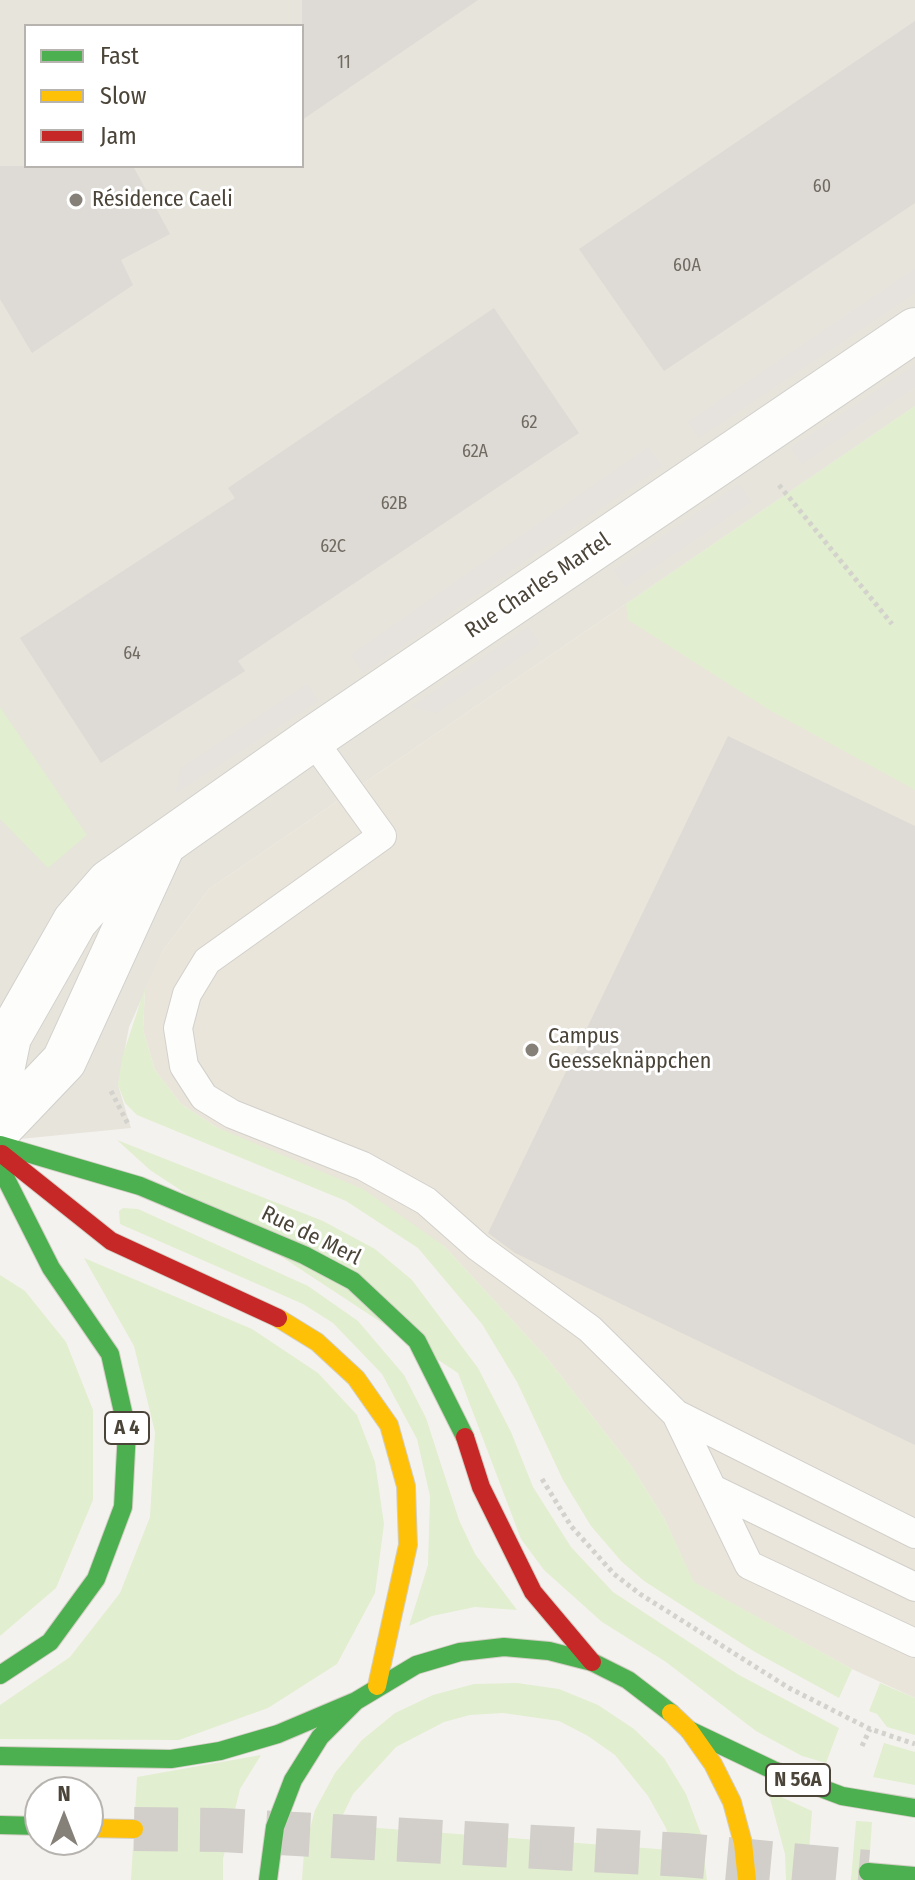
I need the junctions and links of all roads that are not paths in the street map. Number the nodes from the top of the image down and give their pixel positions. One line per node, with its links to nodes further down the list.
1 (915, 330): 2 (street, Rue Charles Martel)
2 (312, 739): 3 (street, Rue Charles Martel); 9 (lane)
3 (163, 845): 4 (street, Rue Charles Martel); 5 (street, Rue Charles Martel)
4 (0, 1080)
5 (0, 1128)
6 (0, 1145): 14 (main road, Rue de Merl)
7 (0, 1152): 16 (main road)
8 (0, 1167): 15 (main road, A 4)
9 (676, 1414): 10 (lane); 11 (lane)
10 (713, 1489): 12 (lane); 13 (lane)
11 (915, 1534)
12 (915, 1587)
13 (915, 1643)
14 (592, 1662): 16 (main road); 18 (main road)
15 (0, 1675)
16 (377, 1686): 17 (main road)
17 (356, 1701): 19 (main road); 27 (main road)
18 (689, 1730): 20 (main road, N 56A); 28 (main road)
19 (0, 1756)
20 (915, 1808)
21 (0, 1825): 22 (main road)
22 (24, 1826)
23 (104, 1828): 24 (main road)
24 (134, 1829)
25 (868, 1872): 26 (main road)
26 (915, 1876)
27 (268, 1880)
28 (747, 1880)

